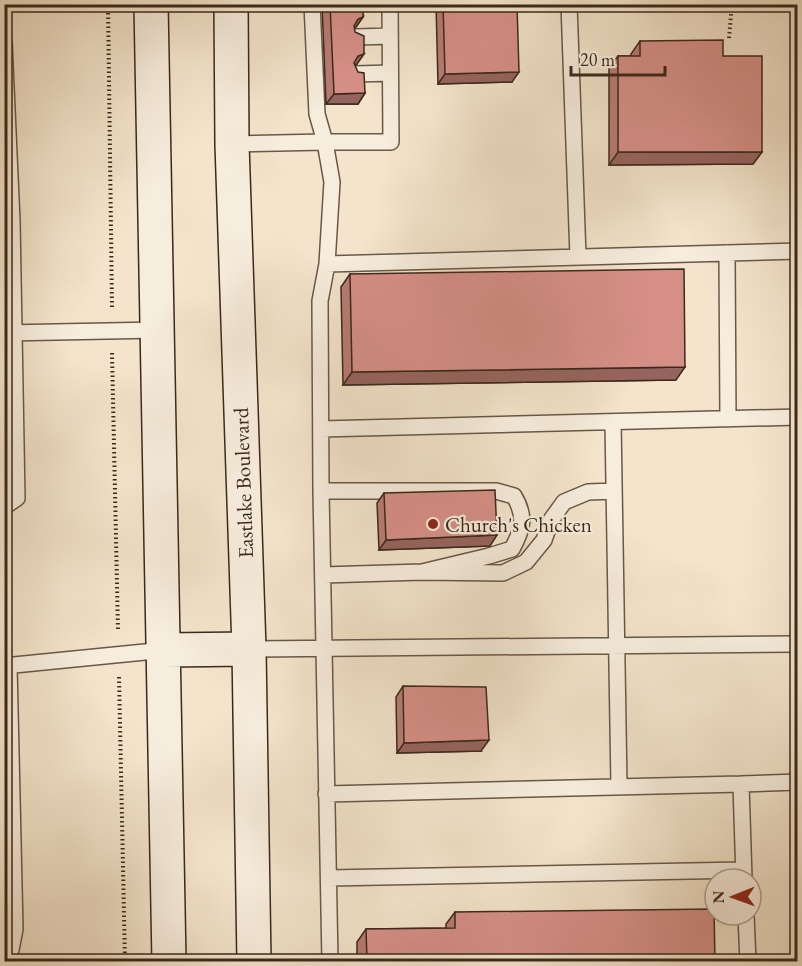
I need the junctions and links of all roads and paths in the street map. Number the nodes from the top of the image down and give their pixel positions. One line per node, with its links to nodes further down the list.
1 (108, 4): 27 (path)
2 (151, 4): 26 (main road)
3 (231, 4): 17 (main road, Eastlake Boulevard)
4 (312, 4): 16 (lane)
5 (390, 4): 8 (lane)
6 (569, 4): 23 (lane)
7 (732, 4): 10 (path)
8 (390, 36): 9 (lane); 13 (lane)
9 (356, 37)
10 (729, 38)
11 (4, 42): 12 (lane)
12 (5, 61): 15 (lane)
13 (390, 73): 14 (lane); 16 (lane)
14 (357, 74)
15 (6, 105): 18 (lane)
16 (325, 142): 17 (lane); 25 (lane)
17 (232, 144): 41 (main road, Eastlake Boulevard)
18 (7, 147): 19 (lane)
19 (7, 186): 20 (lane)
20 (8, 221): 24 (lane)
21 (798, 251): 22 (lane)
22 (727, 253): 23 (lane); 30 (lane)
23 (578, 257): 25 (lane)
24 (8, 264): 28 (lane)
25 (327, 264): 32 (lane)
26 (158, 330): 27 (lane); 42 (main road)
27 (112, 331): 28 (lane); 43 (path)
28 (10, 333): 35 (lane)
29 (798, 417): 30 (lane)
30 (728, 419): 31 (lane)
31 (613, 422): 32 (lane); 34 (lane)
32 (321, 429): 33 (lane)
33 (321, 491): 36 (lane); 37 (lane)
34 (614, 491): 36 (lane); 39 (lane)
35 (4, 507)
36 (422, 572): 37 (lane)
37 (323, 575): 40 (lane)
38 (798, 644): 39 (lane)
39 (617, 646): 40 (lane); 47 (lane)
40 (324, 648): 41 (lane); 48 (lane)
41 (249, 649): 42 (main road); 56 (main road, Eastlake Boulevard)
42 (165, 650): 43 (lane); 55 (main road)
43 (118, 655): 44 (lane); 54 (path)
44 (7, 666): 53 (lane)
45 (798, 782): 46 (lane)
46 (741, 784): 47 (lane); 49 (lane)
47 (619, 786): 48 (lane)
48 (326, 794): 51 (lane)
49 (744, 867)
50 (703, 874): 51 (lane)
51 (329, 878): 57 (lane)
52 (747, 927): 58 (lane)
53 (4, 955)
54 (125, 962)
55 (170, 962)
56 (254, 962)
57 (330, 962)
58 (748, 962)

